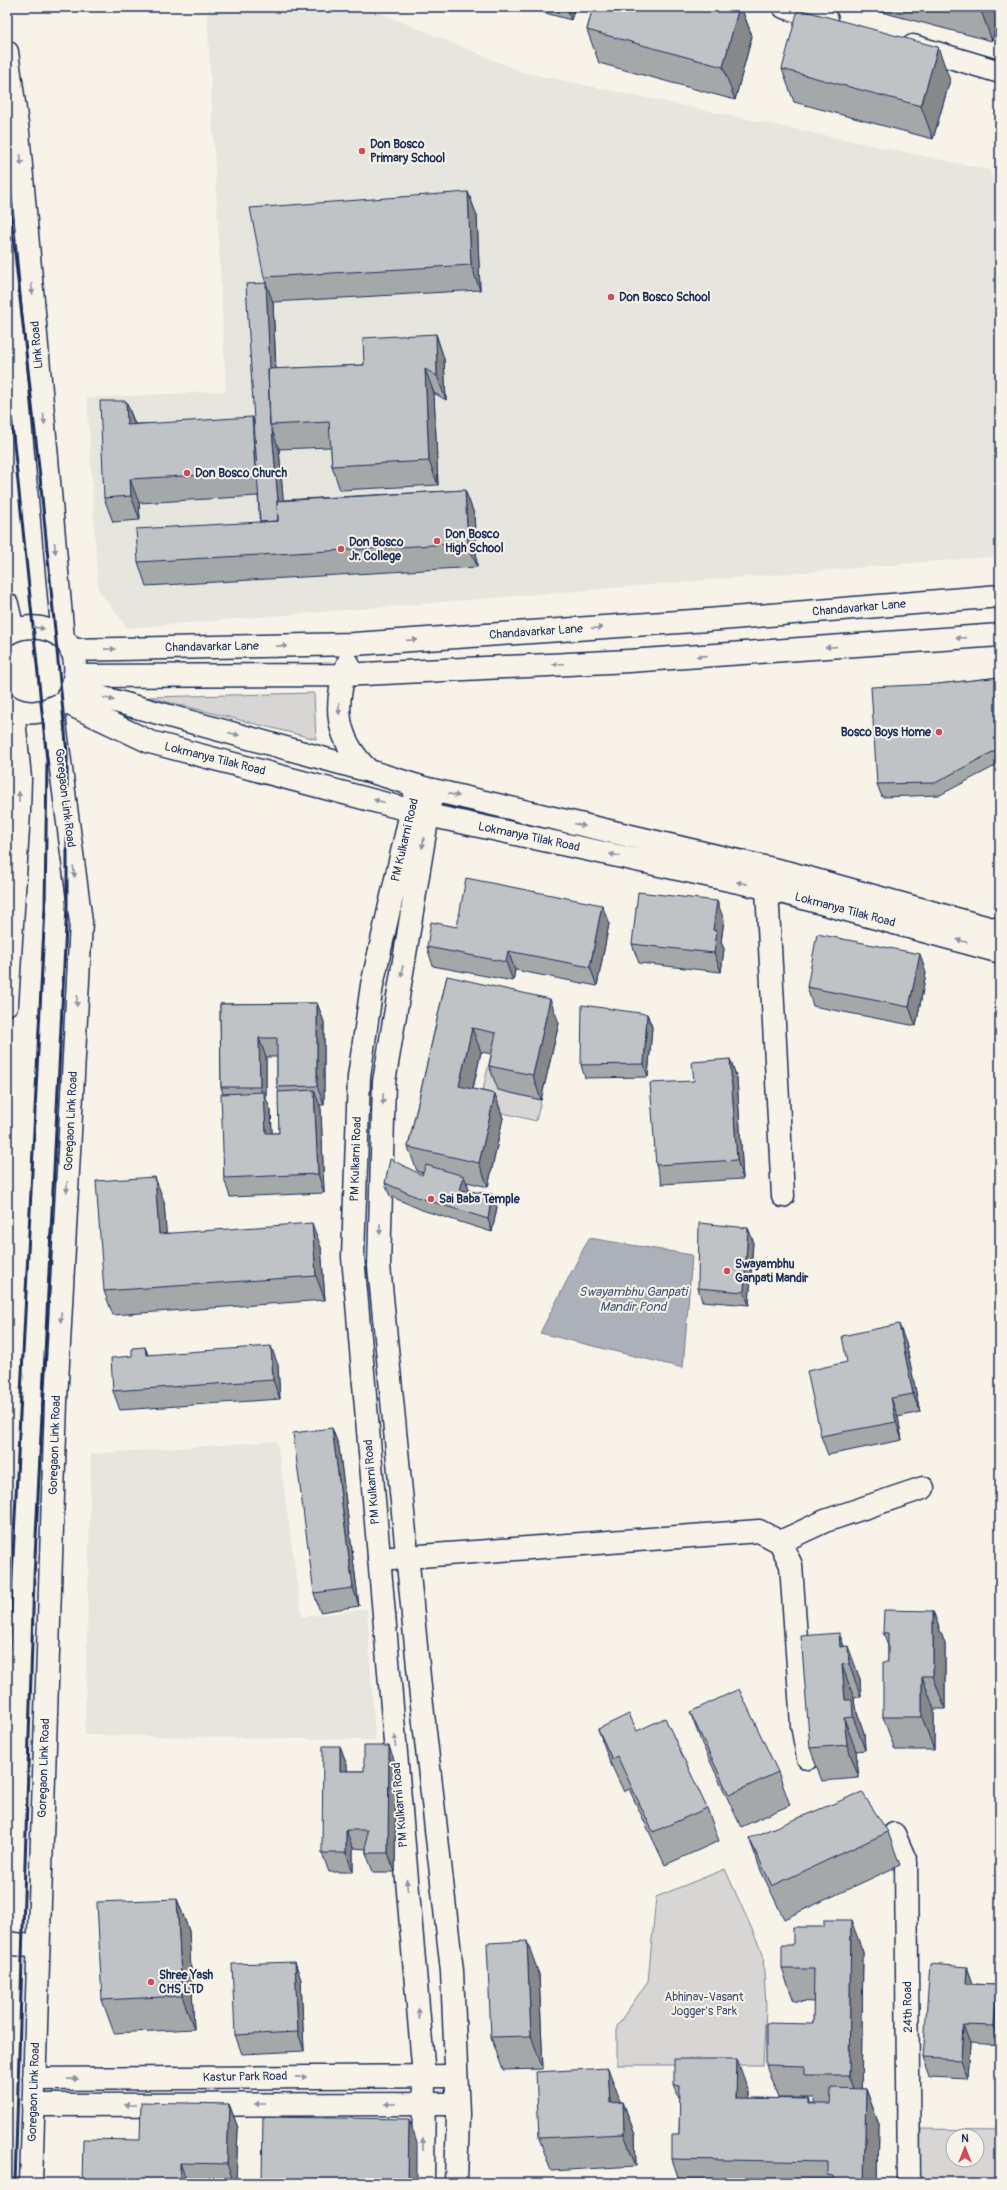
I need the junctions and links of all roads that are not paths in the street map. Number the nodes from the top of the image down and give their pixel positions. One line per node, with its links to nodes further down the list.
1 (784, 7): 2 (street)
2 (844, 25)
3 (896, 41): 5 (street)
4 (7, 52): 10 (street, Link Road, one-way to 10)
5 (1000, 72)
6 (1000, 596): 11 (street, Chandavarkar Lane, one-way to 6)
7 (7, 604): 8 (street)
8 (10, 632): 10 (street, one-way to 10)
9 (1000, 635): 12 (street, one-way to 12)
10 (67, 644): 11 (street, Chandavarkar Lane, one-way to 11); 13 (street, Link Road)
11 (354, 644): 12 (street)
12 (343, 675): 13 (street); 15 (street, one-way to 15)
13 (66, 694): 14 (street); 15 (street, Lokmanya Tilak Road, one-way to 15); 17 (street, Lokmanya Tilak Road, one-way to 13); 30 (street, Goregaon Link Road, one-way to 30)
14 (10, 707): 21 (street, one-way to 14)
15 (369, 771): 16 (street, Lokmanya Tilak Road)
16 (425, 788): 17 (street, PM Kulkarni Road); 18 (street, Lokmanya Tilak Road, one-way to 18)
17 (420, 812): 18 (street, Lokmanya Tilak Road, one-way to 17); 25 (street, PM Kulkarni Road, one-way to 25); 26 (street, PM Kulkarni Road)
18 (766, 878): 19 (street, Lokmanya Tilak Road); 20 (street, Lokmanya Tilak Road, one-way to 18); 22 (street)
19 (1000, 931)
20 (1000, 952)
21 (7, 1004)
22 (783, 1196)
23 (923, 1488): 24 (street)
24 (780, 1542): 25 (street); 27 (street)
25 (407, 1556): 26 (street); 32 (street, PM Kulkarni Road)
26 (379, 1559): 31 (street, PM Kulkarni Road, one-way to 26)
27 (808, 1758)
28 (894, 1834): 40 (street, 24th Road)
29 (7, 1943): 30 (street)
30 (38, 1947): 33 (street, Goregaon Link Road)
31 (424, 2076): 32 (street, Kastur Park Road); 33 (street, Kastur Park Road, one-way to 31); 34 (street, PM Kulkarni Road)
32 (456, 2076): 35 (street, PM Kulkarni Road)
33 (34, 2079): 36 (street, Goregaon Link Road)
34 (424, 2104): 35 (street); 36 (street, one-way to 36); 38 (street, PM Kulkarni Road, one-way to 34)
35 (457, 2104): 39 (street, PM Kulkarni Road)
36 (33, 2105): 37 (street, Goregaon Link Road)
37 (31, 2183)
38 (423, 2183)
39 (456, 2183)
40 (909, 2183)

